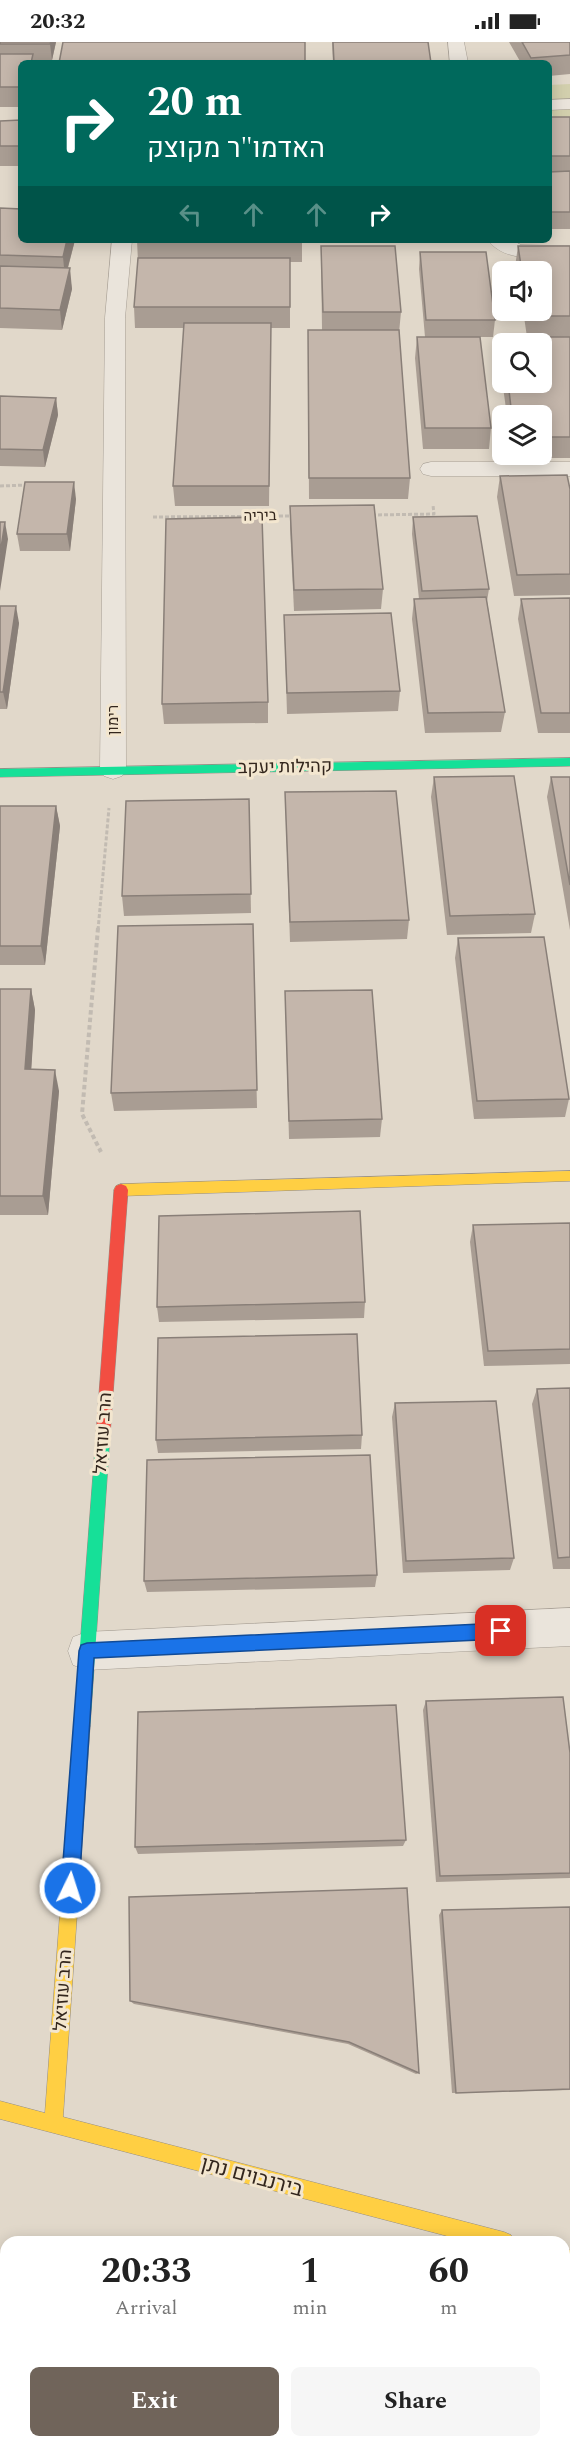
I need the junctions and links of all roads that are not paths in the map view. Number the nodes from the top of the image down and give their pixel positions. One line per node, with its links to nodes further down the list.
1 (456, 42): 2 (street)
2 (459, 60)
3 (570, 104): 4 (street)
4 (552, 105)
5 (122, 243): 11 (street, רימון)
6 (503, 243): 7 (street)
7 (570, 252)
8 (570, 468): 9 (street)
9 (431, 469)
10 (570, 762): 11 (street, קהילות יעקב)
11 (113, 770): 12 (street, קהילות יעקב)
12 (0, 773)
13 (570, 1176): 15 (street, הרב עוזיאל)
14 (570, 1628): 15 (street)
15 (87, 1651): 17 (street, הרב עוזיאל)
16 (0, 2110): 17 (street, בירנבוים נתן)
17 (53, 2125): 18 (street, בירנבוים נתן)
18 (481, 2236)

